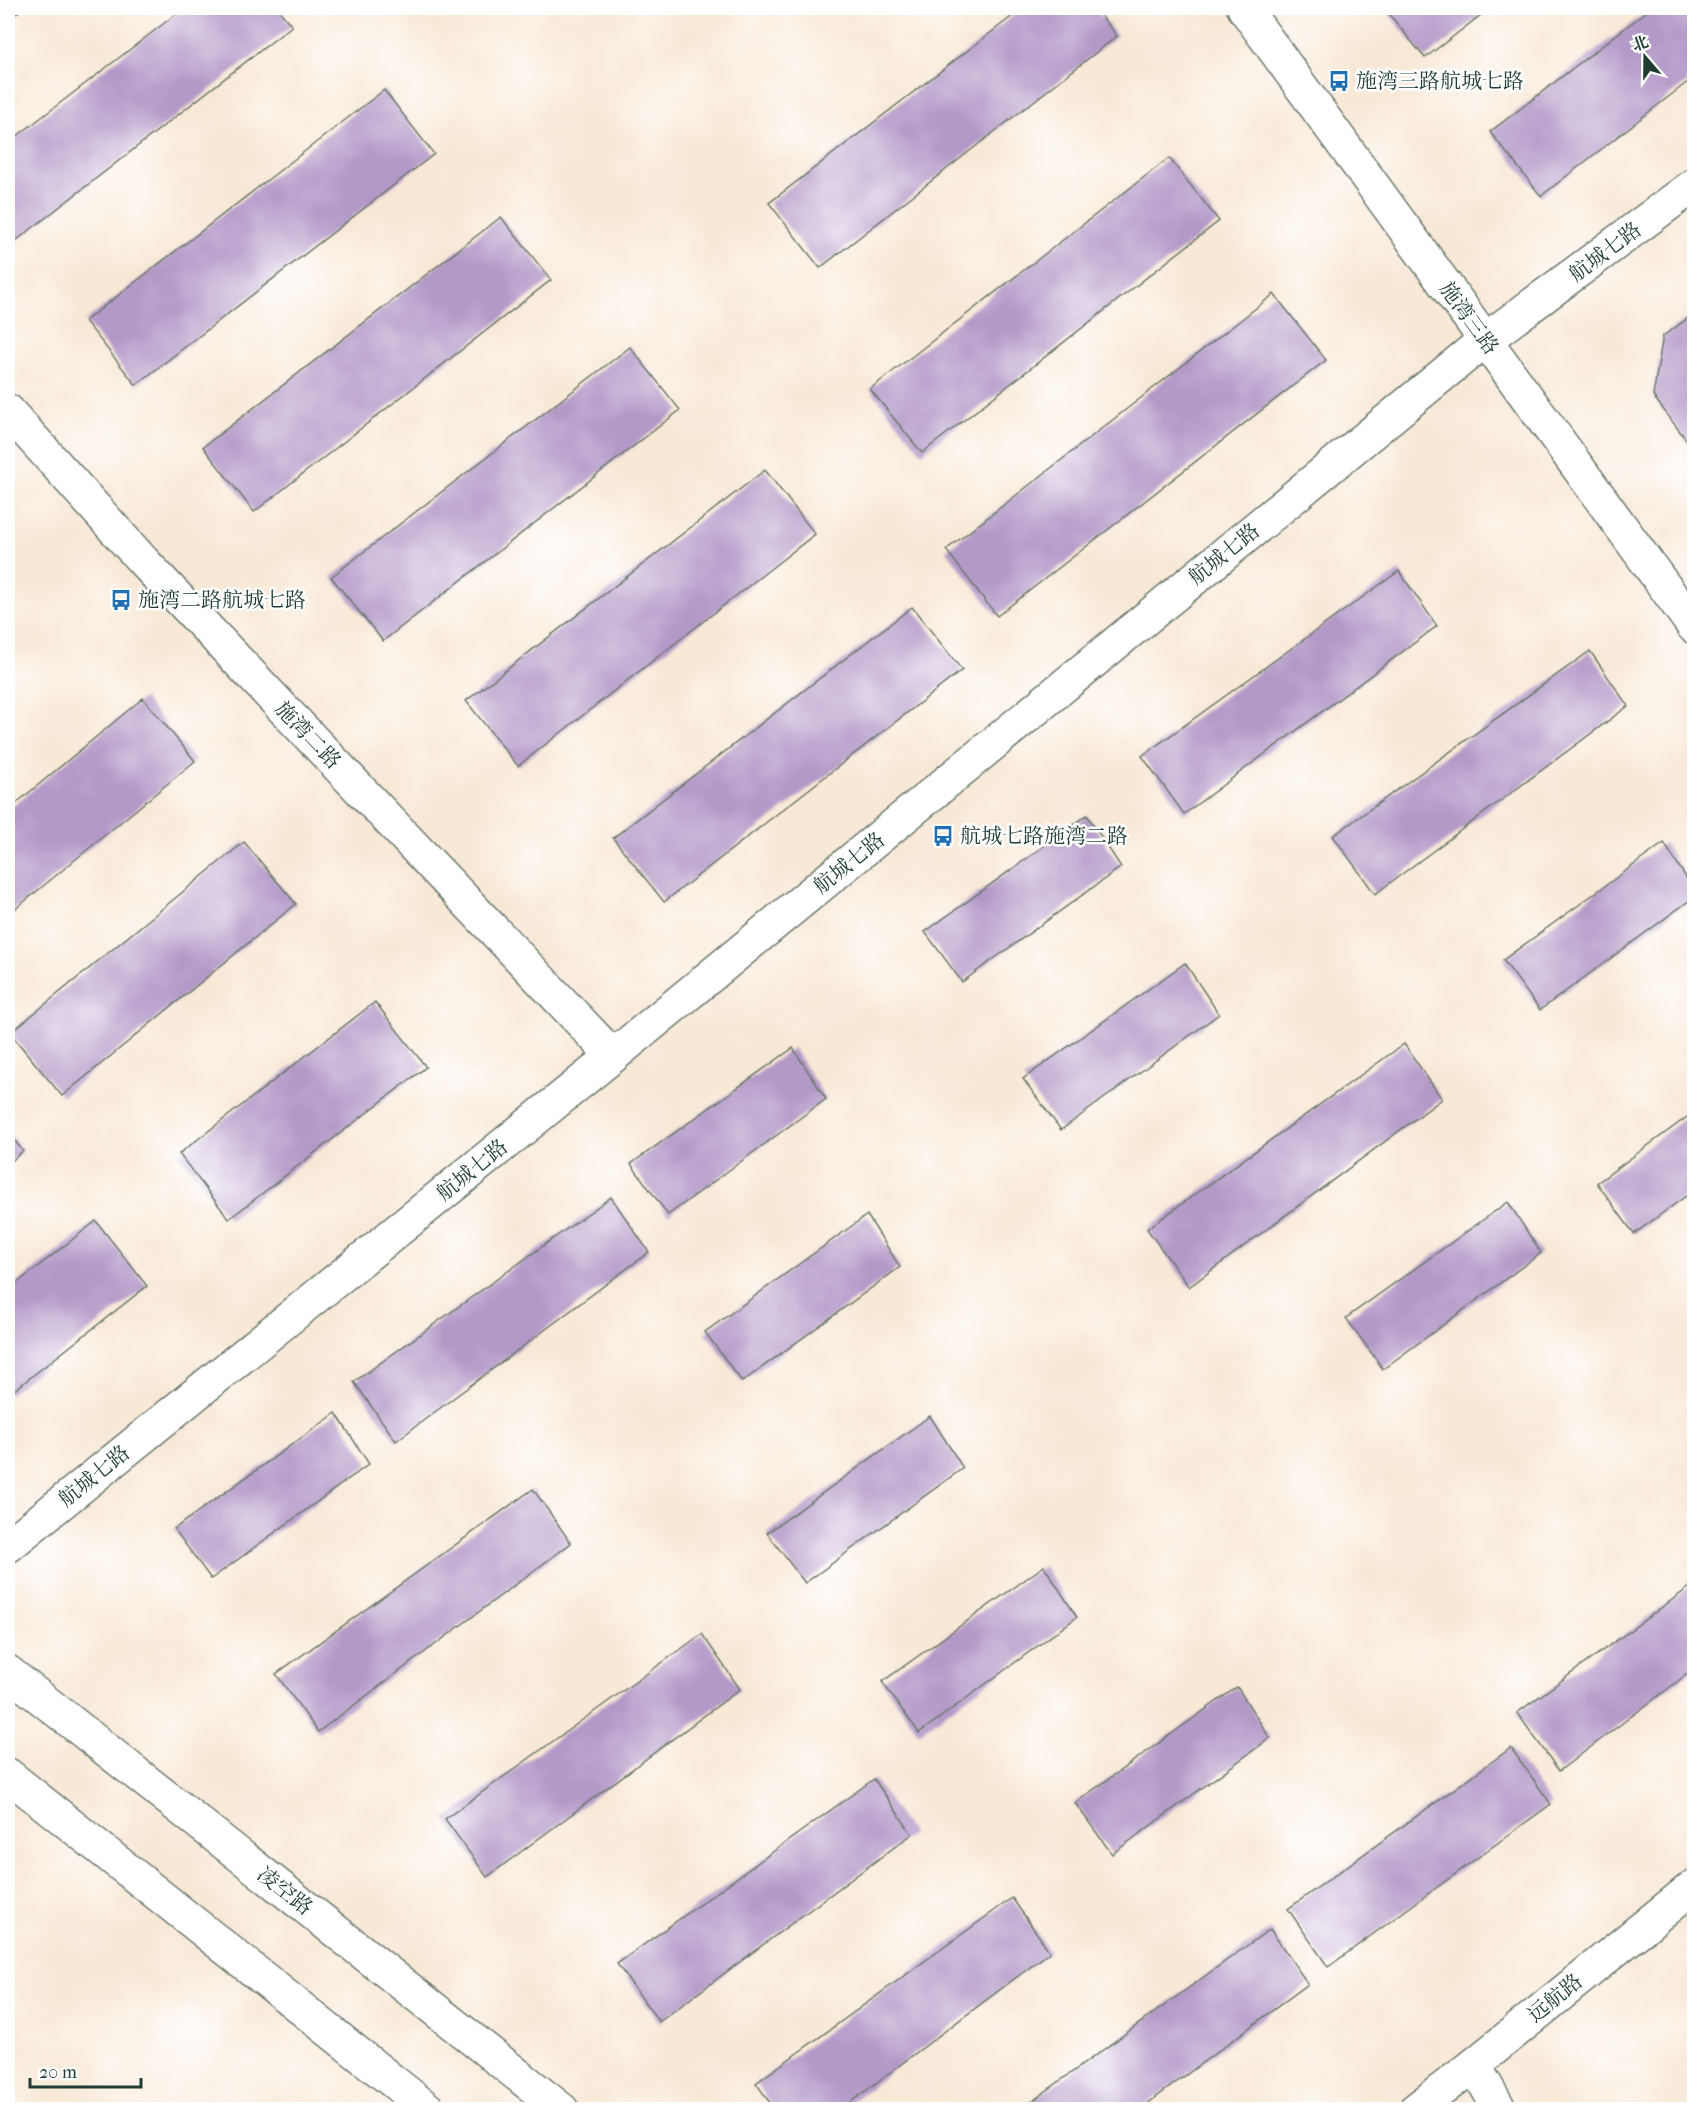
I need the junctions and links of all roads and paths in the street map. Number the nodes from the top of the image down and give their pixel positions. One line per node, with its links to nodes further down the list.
1 (1244, 8): 3 (street, 施湾三路)
2 (1695, 185): 3 (street, 航城七路)
3 (1485, 340): 5 (street, 施湾三路); 6 (street, 航城七路)
4 (8, 411): 6 (street, 施湾二路)
5 (1695, 627)
6 (613, 1056): 7 (street, 航城七路)
7 (8, 1546)
8 (8, 1672): 13 (street, 凌空路)
9 (8, 1775): 12 (street)
10 (1695, 1886): 11 (street, 远航路)
11 (1474, 2064): 14 (street, 远航路); 15 (street)
12 (429, 2109)
13 (562, 2109)
14 (1415, 2109)
15 (1500, 2109)

